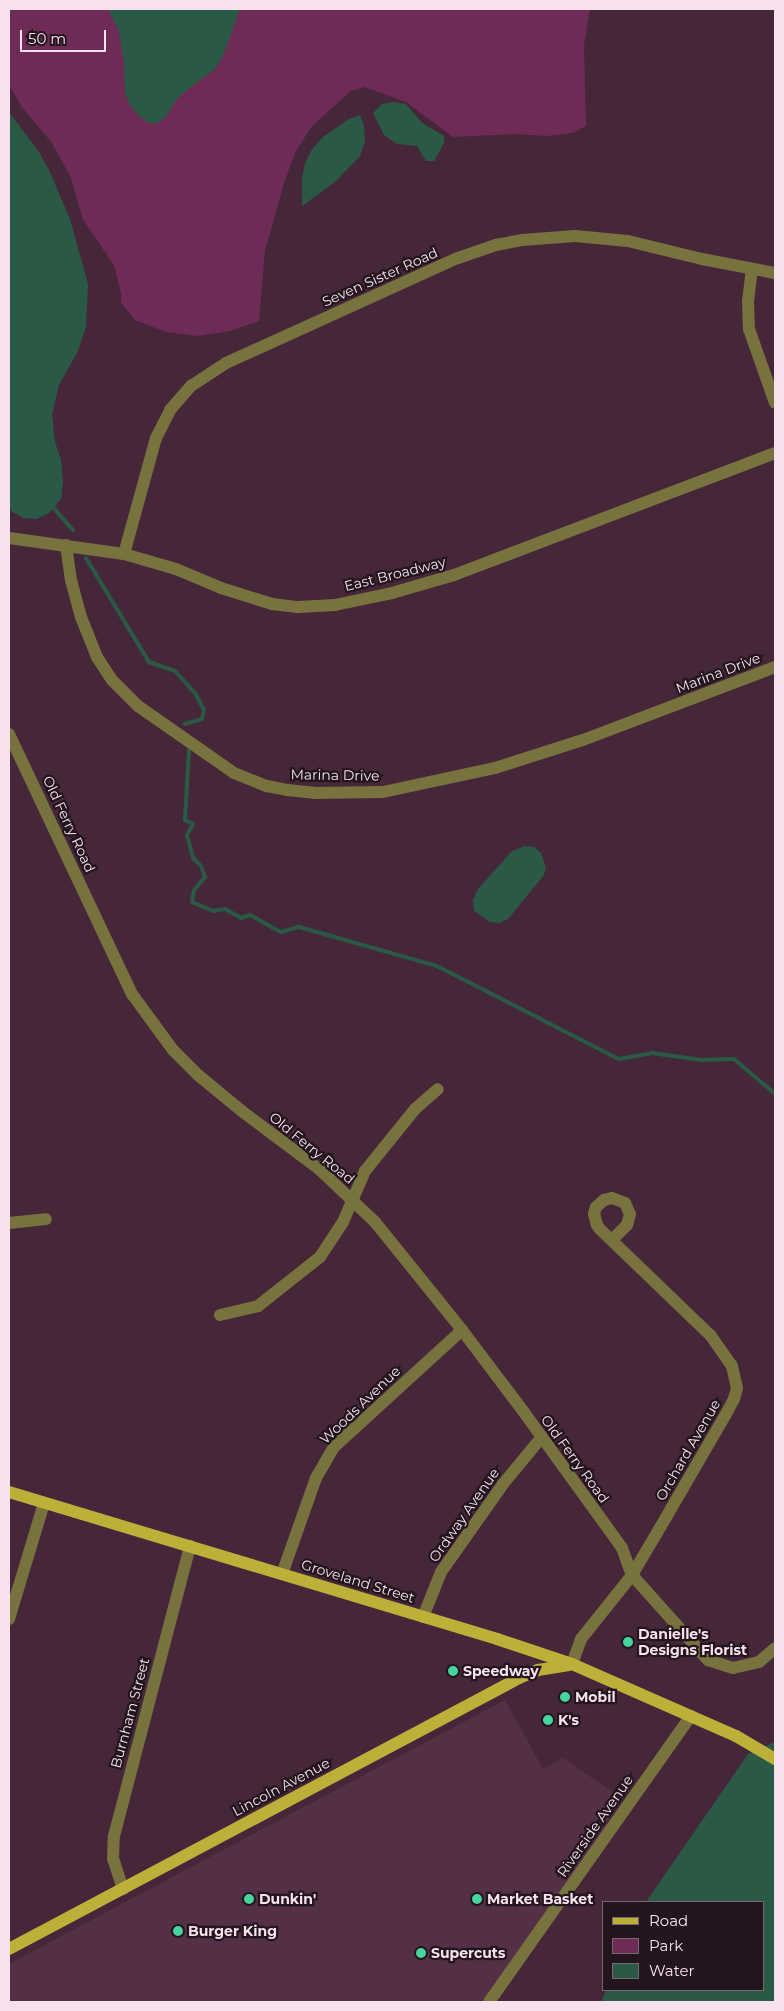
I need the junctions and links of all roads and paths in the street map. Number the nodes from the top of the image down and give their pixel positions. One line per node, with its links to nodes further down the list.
1 (752, 269): 2 (street, Seven Sister Road); 3 (street); 7 (street, Seven Sister Road)
2 (775, 273)
3 (775, 403)
4 (775, 453): 7 (street, East Broadway)
5 (9, 538): 6 (street, East Broadway)
6 (66, 545): 7 (street, East Broadway); 8 (street, Marina Drive)
7 (124, 554)
8 (775, 667)
9 (9, 734): 11 (street, Old Ferry Road)
10 (438, 1089): 11 (street)
11 (352, 1199): 15 (street); 16 (street, Old Ferry Road)
12 (46, 1218): 13 (street)
13 (9, 1223)
14 (612, 1240): 22 (street, Orchard Avenue)
15 (220, 1315)
16 (462, 1330): 17 (street, Old Ferry Road); 21 (street, Woods Avenue)
17 (541, 1438): 22 (street, Old Ferry Road); 23 (street, Ordway Avenue)
18 (9, 1492): 19 (main road, Groveland Street)
19 (44, 1503): 20 (main road, Groveland Street); 24 (street)
20 (190, 1546): 21 (main road, Groveland Street); 29 (street, Burnham Street)
21 (282, 1574): 23 (main road, Groveland Street)
22 (632, 1575): 25 (street, Old Ferry Road); 26 (street, Orchard Avenue)
23 (422, 1617): 26 (main road, Groveland Street)
24 (9, 1619)
25 (775, 1648)
26 (572, 1664): 27 (main road, Groveland Street); 29 (main road, Lincoln Avenue)
27 (691, 1716): 28 (main road, Groveland Street); 31 (street, Riverside Avenue)
28 (775, 1759)
29 (123, 1889): 30 (main road, Lincoln Avenue)
30 (9, 1949)
31 (489, 2002)

